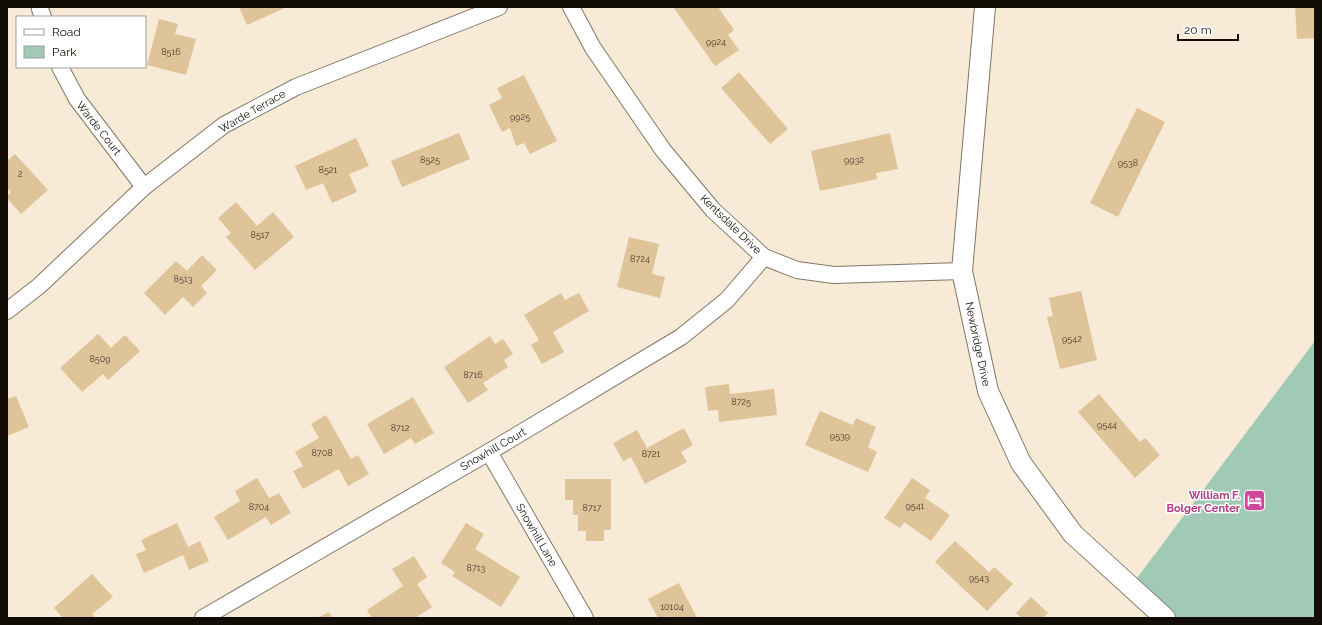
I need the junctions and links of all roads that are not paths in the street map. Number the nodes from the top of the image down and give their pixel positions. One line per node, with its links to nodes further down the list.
1 (499, 7): 5 (street, Warde Terrace)
2 (571, 7): 6 (street, Kentsdale Drive)
3 (985, 7): 7 (street, Newbridge Drive)
4 (61, 68): 5 (street, Warde Court)
5 (144, 187): 8 (street, Warde Terrace)
6 (764, 257): 7 (street, Kentsdale Drive); 9 (street, Snowhill Court)
7 (962, 271): 12 (street, Newbridge Drive)
8 (7, 311)
9 (489, 452): 10 (street, Snowhill Court); 11 (street, Snowhill Lane)
10 (203, 618)
11 (586, 618)
12 (1165, 618)

